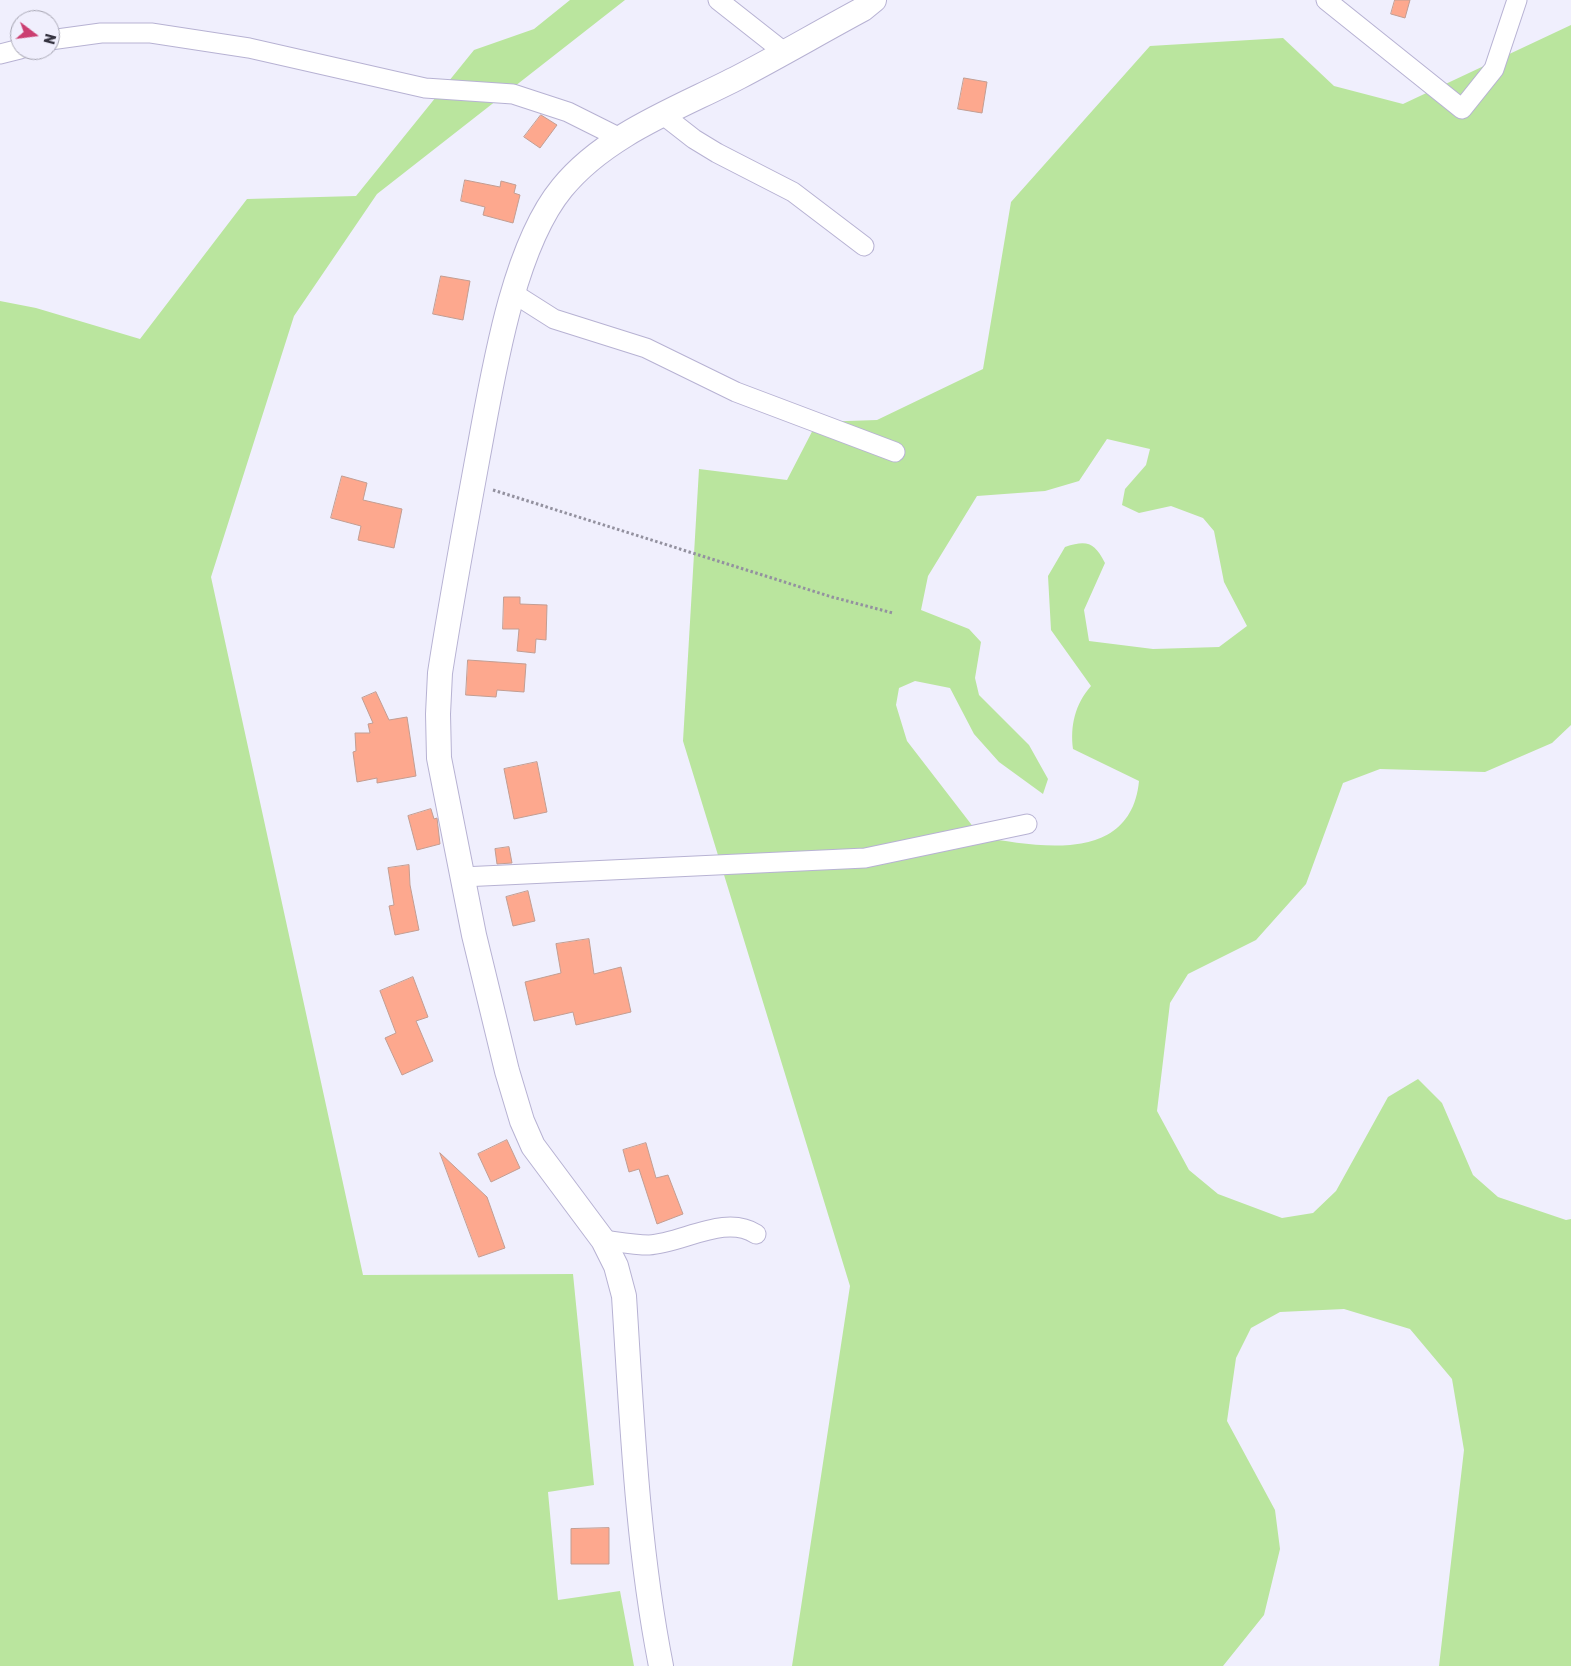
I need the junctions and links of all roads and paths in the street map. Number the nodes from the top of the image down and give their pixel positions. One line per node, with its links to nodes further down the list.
1 (718, 0): 6 (street)
2 (874, 0): 6 (street)
3 (1326, 0): 4 (street)
4 (1517, 0)
5 (60, 39): 8 (street)
6 (784, 52): 7 (street)
7 (662, 114): 8 (street); 9 (street)
8 (622, 139): 10 (street)
9 (864, 246)
10 (513, 293): 11 (street); 12 (street)
11 (895, 452)
12 (473, 484): 13 (path); 15 (street)
13 (893, 613)
14 (1027, 824): 15 (street)
15 (462, 877): 17 (street)
16 (756, 1234): 17 (street)
17 (603, 1240): 18 (street)
18 (661, 1666)

